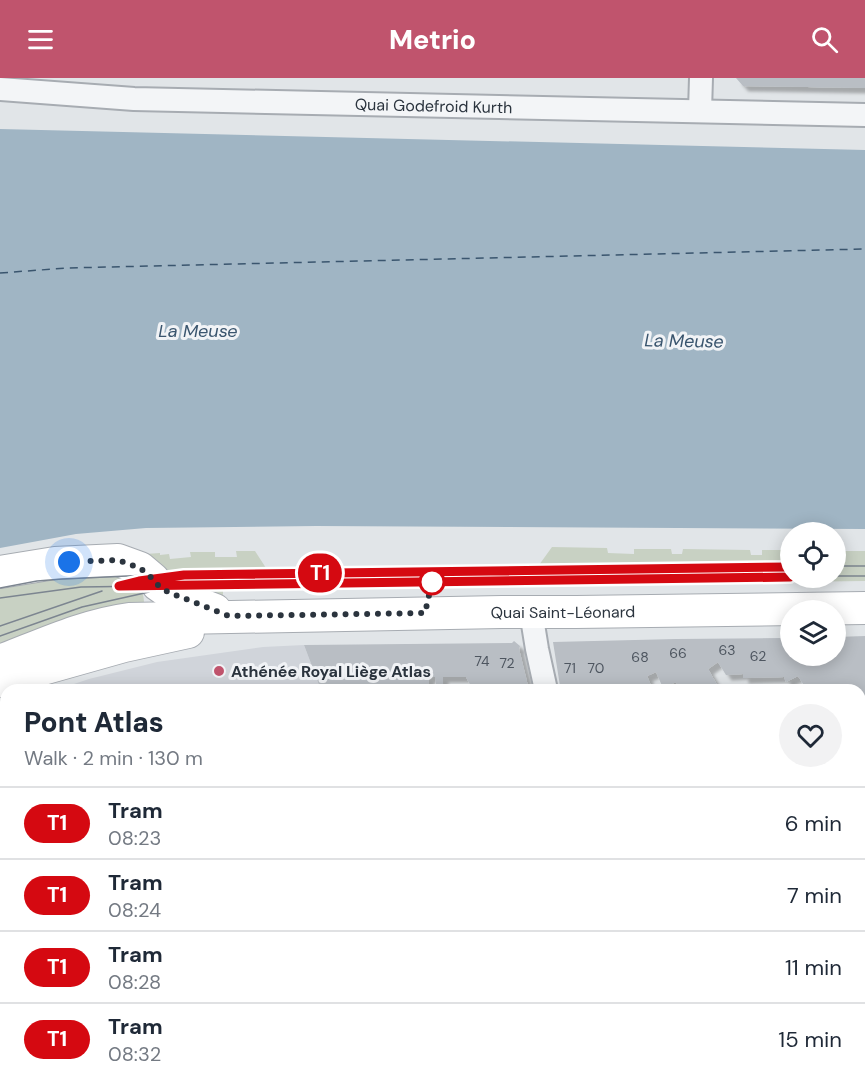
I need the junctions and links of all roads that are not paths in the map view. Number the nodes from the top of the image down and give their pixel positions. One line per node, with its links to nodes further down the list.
1 (701, 78): 3 (street)
2 (0, 89): 3 (street, Quai Godefroid Kurth)
3 (700, 111): 4 (street, Quai Godefroid Kurth)
4 (865, 115)
5 (0, 572): 6 (main road, Quai Saint-Léonard)
6 (153, 579): 9 (main road, Quai Saint-Léonard); 11 (main road)
7 (865, 608): 8 (main road, Quai Saint-Léonard)
8 (531, 612): 10 (main road, Quai Saint-Léonard); 15 (street)
9 (229, 616): 10 (main road, Quai Saint-Léonard); 11 (main road, Quai Saint-Léonard)
10 (261, 616): 12 (main road, Quai Saint-Léonard)
11 (150, 619): 12 (main road); 13 (main road, Quai Saint-Léonard)
12 (82, 657): 14 (main road, Quai Saint-Léonard)
13 (0, 661)
14 (0, 681)
15 (545, 684)

